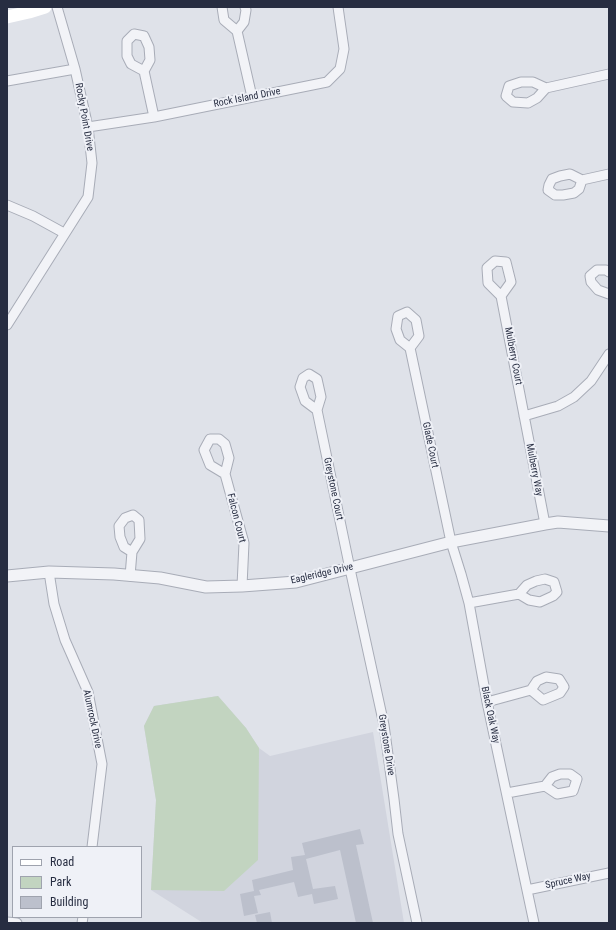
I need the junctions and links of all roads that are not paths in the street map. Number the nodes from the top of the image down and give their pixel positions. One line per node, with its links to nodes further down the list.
1 (44, 7): 6 (main road)
2 (57, 7): 8 (street, Rocky Point Drive)
3 (222, 7): 7 (street)
4 (245, 7): 7 (street)
5 (338, 7): 13 (street, Rock Island Drive)
6 (7, 17)
7 (237, 31): 13 (street)
8 (76, 69): 11 (street); 15 (street, Rocky Point Drive)
9 (144, 71): 14 (street)
10 (609, 74): 12 (street)
11 (7, 81)
12 (546, 88)
13 (252, 97): 14 (street, Rock Island Drive)
14 (154, 117): 15 (street, Rock Island Drive)
15 (88, 127): 19 (street, Rocky Point Drive)
16 (609, 174): 17 (street)
17 (582, 180)
18 (7, 205): 19 (street)
19 (64, 233): 23 (street, Rocky Point Drive)
20 (609, 272): 21 (street)
21 (609, 294)
22 (501, 296): 27 (street, Mulberry Court)
23 (7, 326)
24 (410, 348): 31 (street, Glade Court)
25 (609, 354): 27 (street)
26 (317, 410): 33 (street, Greystone Court)
27 (524, 416): 29 (street, Mulberry Way)
28 (225, 474): 37 (street, Falcon Court)
29 (545, 524): 30 (street, Eagleridge Drive); 31 (street, Eagleridge Drive)
30 (609, 526)
31 (451, 542): 33 (street, Eagleridge Drive); 39 (street, Black Oak Way)
32 (132, 552): 36 (street)
33 (350, 569): 37 (street, Eagleridge Drive); 49 (street, Greystone Drive)
34 (48, 572): 35 (street, Eagleridge Drive); 36 (street, Eagleridge Drive); 44 (street, Alumrock Drive)
35 (7, 576)
36 (130, 576): 37 (street, Eagleridge Drive)
37 (242, 586)
38 (519, 594): 39 (street)
39 (469, 603): 41 (street, Black Oak Way)
40 (531, 690): 41 (street)
41 (487, 702): 43 (street, Black Oak Way)
42 (545, 786): 43 (street)
43 (507, 793): 46 (street, Black Oak Way)
44 (92, 846)
45 (609, 873): 46 (street, Spruce Way)
46 (527, 890): 50 (street, Black Oak Way)
47 (7, 922): 48 (street)
48 (17, 923)
49 (417, 923)
50 (534, 923)

